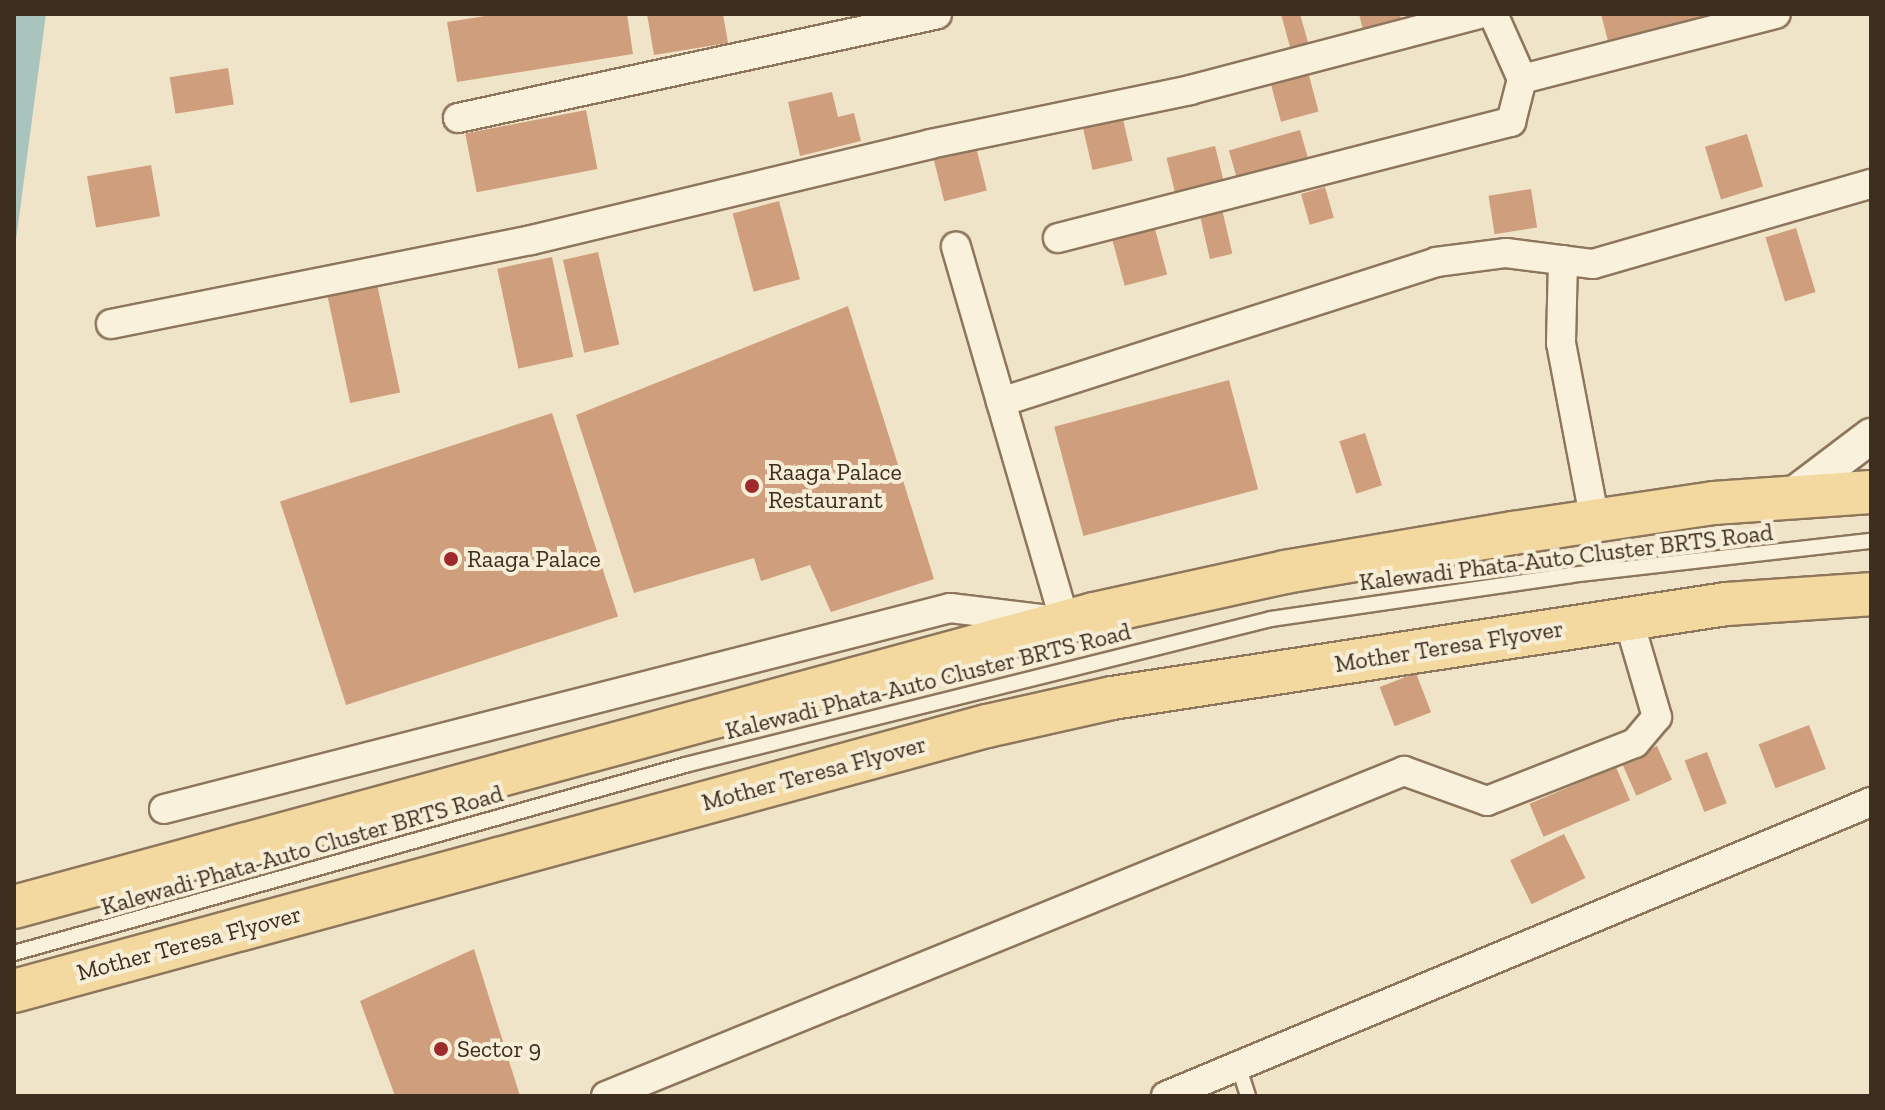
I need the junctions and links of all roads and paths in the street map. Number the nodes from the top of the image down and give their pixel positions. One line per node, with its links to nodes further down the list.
1 (937, 14): 6 (street)
2 (1479, 14): 11 (street)
3 (1493, 14): 5 (street)
4 (1776, 14): 5 (street)
5 (1522, 79): 8 (street)
6 (458, 118)
7 (1871, 184): 10 (street)
8 (1058, 238)
9 (956, 247): 12 (street)
10 (1563, 260): 12 (street); 16 (street)
11 (111, 324)
12 (1001, 402): 20 (street)
13 (1871, 436): 15 (street)
14 (1871, 492): 15 (main road, Mother Teresa Flyover)
15 (1789, 498): 16 (main road, Mother Teresa Flyover)
16 (1595, 522): 20 (main road, Mother Teresa Flyover)
17 (1871, 541): 21 (lane, Kalewadi Phata-Auto Cluster BRTS Road)
18 (1871, 594): 19 (main road, Mother Teresa Flyover)
19 (1628, 618): 21 (main road, Mother Teresa Flyover); 28 (street)
20 (1065, 622): 21 (main road, Mother Teresa Flyover); 23 (street)
21 (981, 688): 24 (main road, Mother Teresa Flyover); 25 (lane, Kalewadi Phata-Auto Cluster BRTS Road); 26 (main road, Mother Teresa Flyover)
22 (1871, 802): 27 (street)
23 (164, 809)
24 (14, 907)
25 (14, 953)
26 (14, 991)
27 (1239, 1068): 29 (street); 30 (lane)
28 (606, 1096)
29 (1166, 1096)
30 (1248, 1096)

